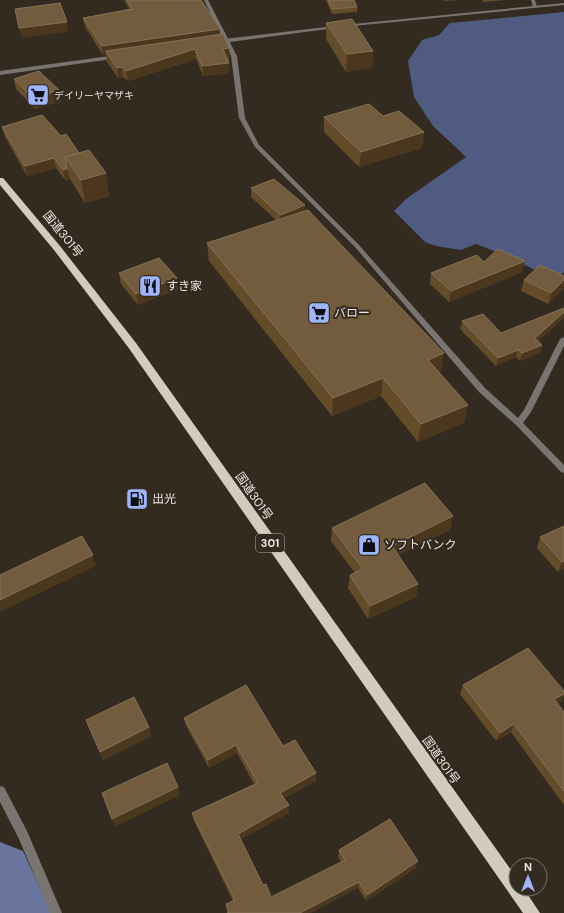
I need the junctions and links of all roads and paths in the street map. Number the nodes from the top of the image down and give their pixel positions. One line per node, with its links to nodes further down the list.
1 (206, 0): 5 (street)
2 (533, 0): 4 (street)
3 (564, 4): 4 (street)
4 (535, 6): 5 (street)
5 (228, 40): 6 (street); 11 (street)
6 (206, 44)
7 (124, 56): 8 (street)
8 (0, 73)
9 (0, 180): 15 (highway, 国道301号 / 301)
10 (564, 338): 11 (street)
11 (519, 423): 12 (street)
12 (564, 470)
13 (0, 791): 14 (street)
14 (56, 913)
15 (532, 913)

